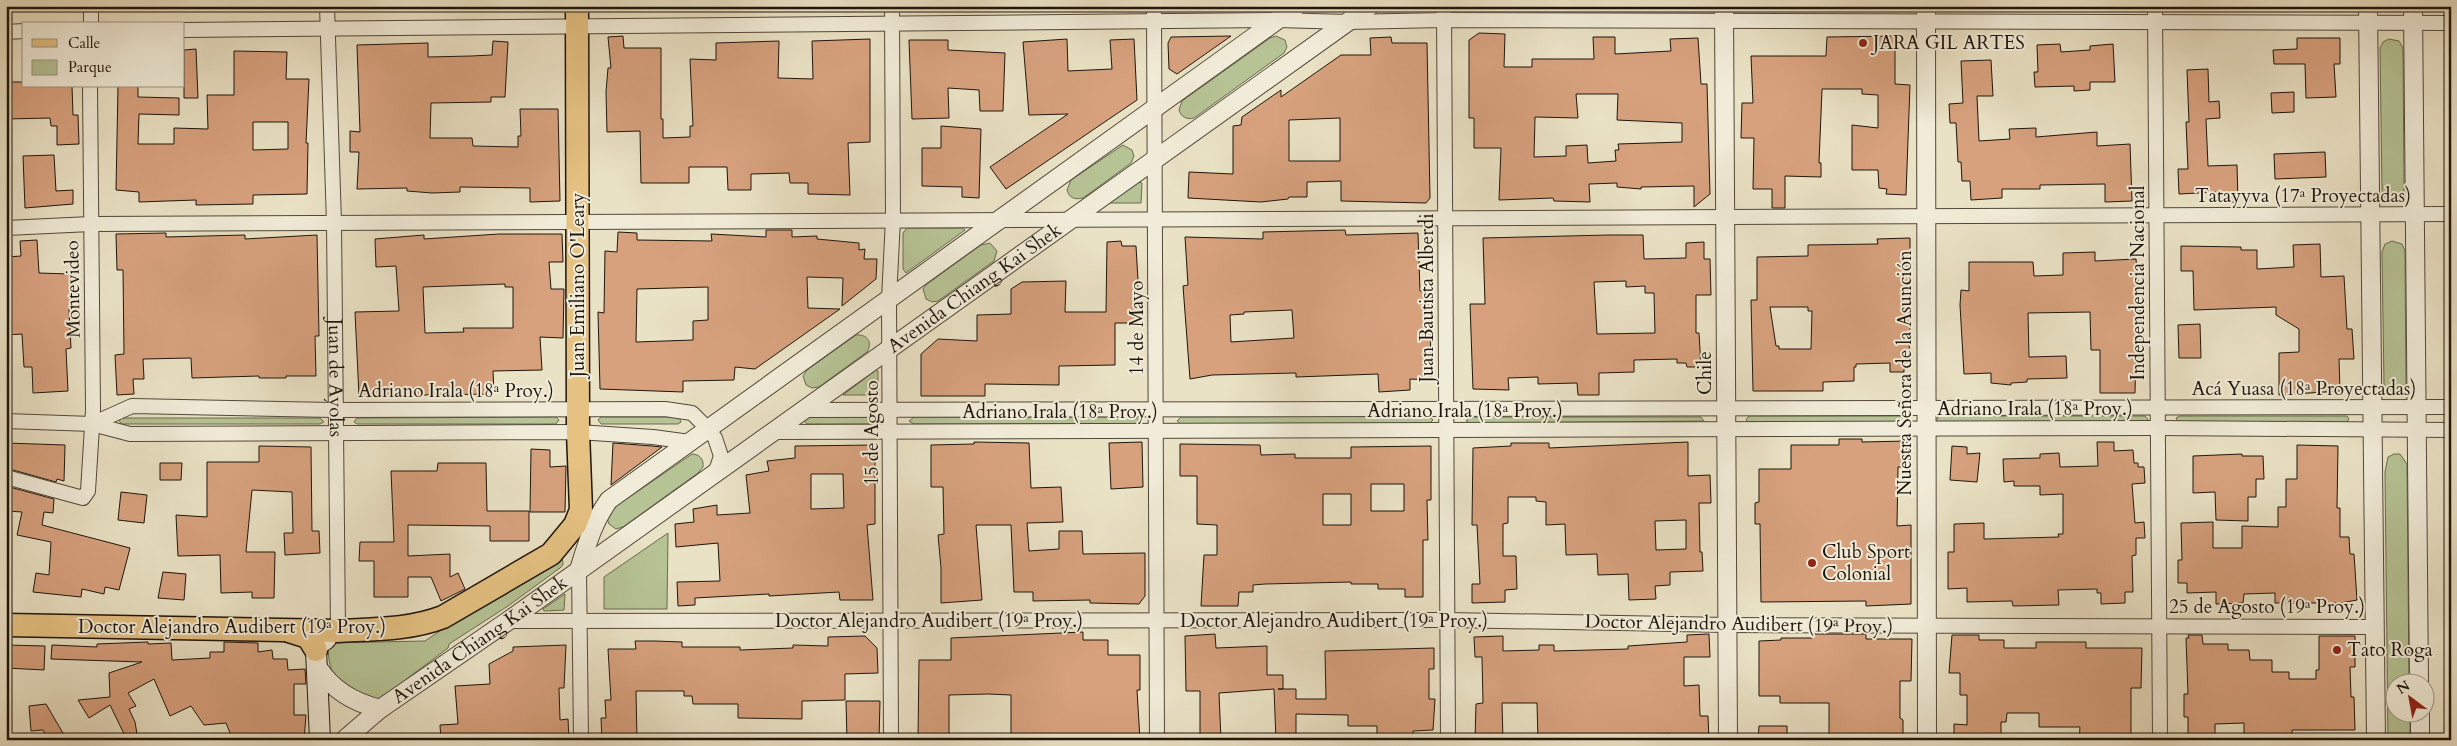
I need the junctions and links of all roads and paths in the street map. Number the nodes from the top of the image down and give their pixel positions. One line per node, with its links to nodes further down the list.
1 (91, 6): 16 (street)
2 (327, 6): 21 (street, Juan de Ayolas)
3 (892, 6): 17 (street, 15 de Agosto)
4 (1154, 6): 15 (street, 14 de Mayo)
5 (1296, 6): 14 (street, Avenida Chiang Kai Shek)
6 (1370, 6): 18 (street, Avenida Chiang Kai Shek)
7 (2154, 6): 20 (street, Independencia Nacional)
8 (1444, 13): 9 (street); 18 (street); 34 (street, Juan Bautista Alberdi)
9 (1724, 14): 10 (street); 32 (street, Chile)
10 (1926, 14): 20 (street); 33 (street, Nuestra Señora de la Asunción)
11 (2368, 14): 12 (street); 20 (street); 31 (street)
12 (2413, 14): 19 (street); 29 (street)
13 (577, 16): 17 (street); 21 (street); 39 (main road, Juan Emiliano O'Leary)
14 (1278, 20): 15 (street); 18 (street); 26 (street, Avenida Chiang Kai Shek)
15 (1154, 21): 17 (street); 26 (street, 14 de Mayo)
16 (90, 22)
17 (892, 22): 35 (street, 15 de Agosto)
18 (1347, 22): 27 (street, Avenida Chiang Kai Shek)
19 (2451, 22)
20 (2155, 23): 28 (street, Independencia Nacional)
21 (327, 28): 22 (street); 40 (street, Juan de Ayolas)
22 (185, 30)
23 (6, 32): 24 (street)
24 (22, 32)
25 (90, 88): 41 (street, Montevideo)
26 (1155, 108): 27 (street, 14 de Mayo); 37 (street, Avenida Chiang Kai Shek)
27 (1155, 160): 36 (street, 14 de Mayo); 38 (street, Avenida Chiang Kai Shek)
28 (2156, 214): 31 (street, Tatayyva (17ª Proyectadas)); 33 (street, Tatayyva (17ª Proyectadas)); 54 (street, Independencia Nacional)
29 (2415, 214): 30 (street, Tatayyva (17ª Proyectadas)); 31 (street, Tatayyva (17ª Proyectadas)); 46 (street)
30 (2451, 214)
31 (2370, 215): 45 (street)
32 (1725, 216): 33 (street, Tatayyva (17ª Proyectadas)); 34 (street, Tatayyva (17ª Proyectadas)); 52 (street, Chile)
33 (1926, 216): 53 (street, Nuestra Señora de la Asunción)
34 (1445, 218): 36 (street, Tatayyva (17ª Proyectadas)); 51 (street, Juan Bautista Alberdi)
35 (893, 219): 37 (street, Tatayyva (17ª Proyectadas)); 39 (street, Tatayyva (17ª Proyectadas)); 43 (street, 15 de Agosto)
36 (1155, 219): 38 (street, Tatayyva (17ª Proyectadas)); 50 (street, 14 de Mayo)
37 (999, 220): 38 (street, Tatayyva (17ª Proyectadas)); 43 (street, Avenida Chiang Kai Shek)
38 (1070, 220): 44 (street, Avenida Chiang Kai Shek)
39 (578, 221): 40 (street, Tatayyva (17ª Proyectadas)); 48 (main road, Juan Emiliano O'Leary)
40 (334, 223): 41 (street, Tatayyva (17ª Proyectadas)); 55 (street, Juan de Ayolas)
41 (91, 224): 42 (street, Tatayyva (17ª Proyectadas)); 58 (street, Montevideo)
42 (6, 228)
43 (889, 299): 44 (street, 15 de Agosto); 61 (street, Avenida Chiang Kai Shek)
44 (891, 348): 49 (street, 15 de Agosto); 56 (street, Avenida Chiang Kai Shek)
45 (2373, 407): 46 (street, Acá Yuasa (18ª Proyectadas)); 54 (street, Acá Yuasa (18ª Proyectadas)); 65 (street)
46 (2417, 407): 47 (street, Acá Yuasa (18ª Proyectadas)); 66 (street)
47 (2451, 407)
48 (578, 409): 55 (street, Adriano Irala (18ª Proy.)); 61 (street, Adriano Irala (18ª Proy.)); 69 (main road, Juan Emiliano O'Leary)
49 (890, 409): 50 (street, Adriano Irala (18ª Proy.)); 56 (street, Adriano Irala (18ª Proy.)); 68 (street, 15 de Agosto)
50 (1156, 409): 51 (street, Adriano Irala (18ª Proy.)); 64 (street, 14 de Mayo)
51 (1447, 409): 52 (street, Adriano Irala (18ª Proy.)); 62 (street, Juan Bautista Alberdi)
52 (1726, 409): 53 (street, Adriano Irala (18ª Proy.)); 63 (street, Chile)
53 (1926, 409): 54 (street, Adriano Irala (18ª Proy.)); 59 (street, Nuestra Señora de la Asunción)
54 (2158, 409): 60 (street, Independencia Nacional)
55 (334, 410): 58 (street, Adriano Irala (18ª Proy.)); 71 (street, Juan de Ayolas)
56 (805, 410): 70 (street, Avenida Chiang Kai Shek)
57 (6, 421): 58 (street, Adriano Irala (18ª Proy.))
58 (92, 424): 71 (street, Adriano Irala (18ª Proy.)); 74 (street, Montevideo)
59 (1926, 428): 60 (street, Adriano Irala (18ª Proy.)); 63 (street, Adriano Irala (18ª Proy.)); 85 (street, Nuestra Señora de la Asunción)
60 (2158, 428): 65 (street, Acá Yuasa (18ª Proyectadas)); 86 (street, Independencia Nacional)
61 (708, 429): 72 (street, Avenida Chiang Kai Shek); 73 (street, Adriano Irala (18ª Proy.))
62 (1447, 429): 63 (street, Adriano Irala (18ª Proy.)); 64 (street, Adriano Irala (18ª Proy.)); 78 (street, Juan Bautista Alberdi)
63 (1726, 429): 84 (street, Chile)
64 (1156, 430): 68 (street, Adriano Irala (18ª Proy.)); 80 (street, 14 de Mayo)
65 (2373, 430): 66 (street, Acá Yuasa (18ª Proyectadas)); 87 (street)
66 (2417, 430): 67 (street, Acá Yuasa (18ª Proyectadas)); 91 (street)
67 (2451, 430)
68 (890, 431): 70 (street, Adriano Irala (18ª Proy.)); 82 (street, 15 de Agosto)
69 (578, 432): 71 (street, Adriano Irala (18ª Proy.)); 72 (street, Adriano Irala (18ª Proy.)); 75 (main road, Juan Emiliano O'Leary)
70 (773, 432): 73 (street, Avenida Chiang Kai Shek)
71 (335, 433): 89 (street, Juan de Ayolas)
72 (690, 442): 76 (street, Avenida Chiang Kai Shek)
73 (715, 474): 76 (street, Avenida Chiang Kai Shek)
74 (6, 477)
75 (551, 554): 77 (main road, Avenida Chiang Kai Shek)
76 (579, 570): 79 (street, Avenida Chiang Kai Shek); 81 (street)
77 (455, 610): 89 (main road, Doctor Alejandro Audibert (19ª Proy.))
78 (1448, 620): 80 (street, Doctor Alejandro Audibert (19ª Proy.)); 84 (street, Doctor Alejandro Audibert (19ª Proy.)); 99 (street, Juan Bautista Alberdi)
79 (508, 621): 81 (street, Doctor Alejandro Audibert (19ª Proy.)); 92 (street, Avenida Chiang Kai Shek)
80 (1156, 621): 82 (street, Doctor Alejandro Audibert (19ª Proy.)); 98 (street, 14 de Mayo)
81 (580, 622): 82 (street, Doctor Alejandro Audibert (19ª Proy.)); 96 (street)
82 (891, 622): 97 (street, 15 de Agosto)
83 (6, 625): 88 (main road, Doctor Alejandro Audibert (19ª Proy.))
84 (1728, 625): 85 (street, Doctor Alejandro Audibert (19ª Proy.)); 100 (street, Chile)
85 (1927, 625): 86 (street, Doctor Alejandro Audibert (19ª Proy.)); 101 (street, Nuestra Señora de la Asunción)
86 (2159, 625): 87 (street, 25 de Agosto (19ª Proy.)); 102 (street, Independencia Nacional)
87 (2375, 627): 103 (street)
88 (286, 630): 89 (main road, Doctor Alejandro Audibert (19ª Proy.)); 90 (main road)
89 (338, 630): 90 (main road)
90 (317, 658): 92 (street); 94 (main road)
91 (2419, 674)
92 (380, 709): 95 (street, Avenida Chiang Kai Shek)
93 (2420, 724): 104 (street)
94 (320, 740)
95 (344, 740)
96 (581, 740)
97 (891, 740)
98 (1157, 740)
99 (1448, 740)
100 (1728, 740)
101 (1927, 740)
102 (2160, 740)
103 (2376, 740)
104 (2420, 740)

